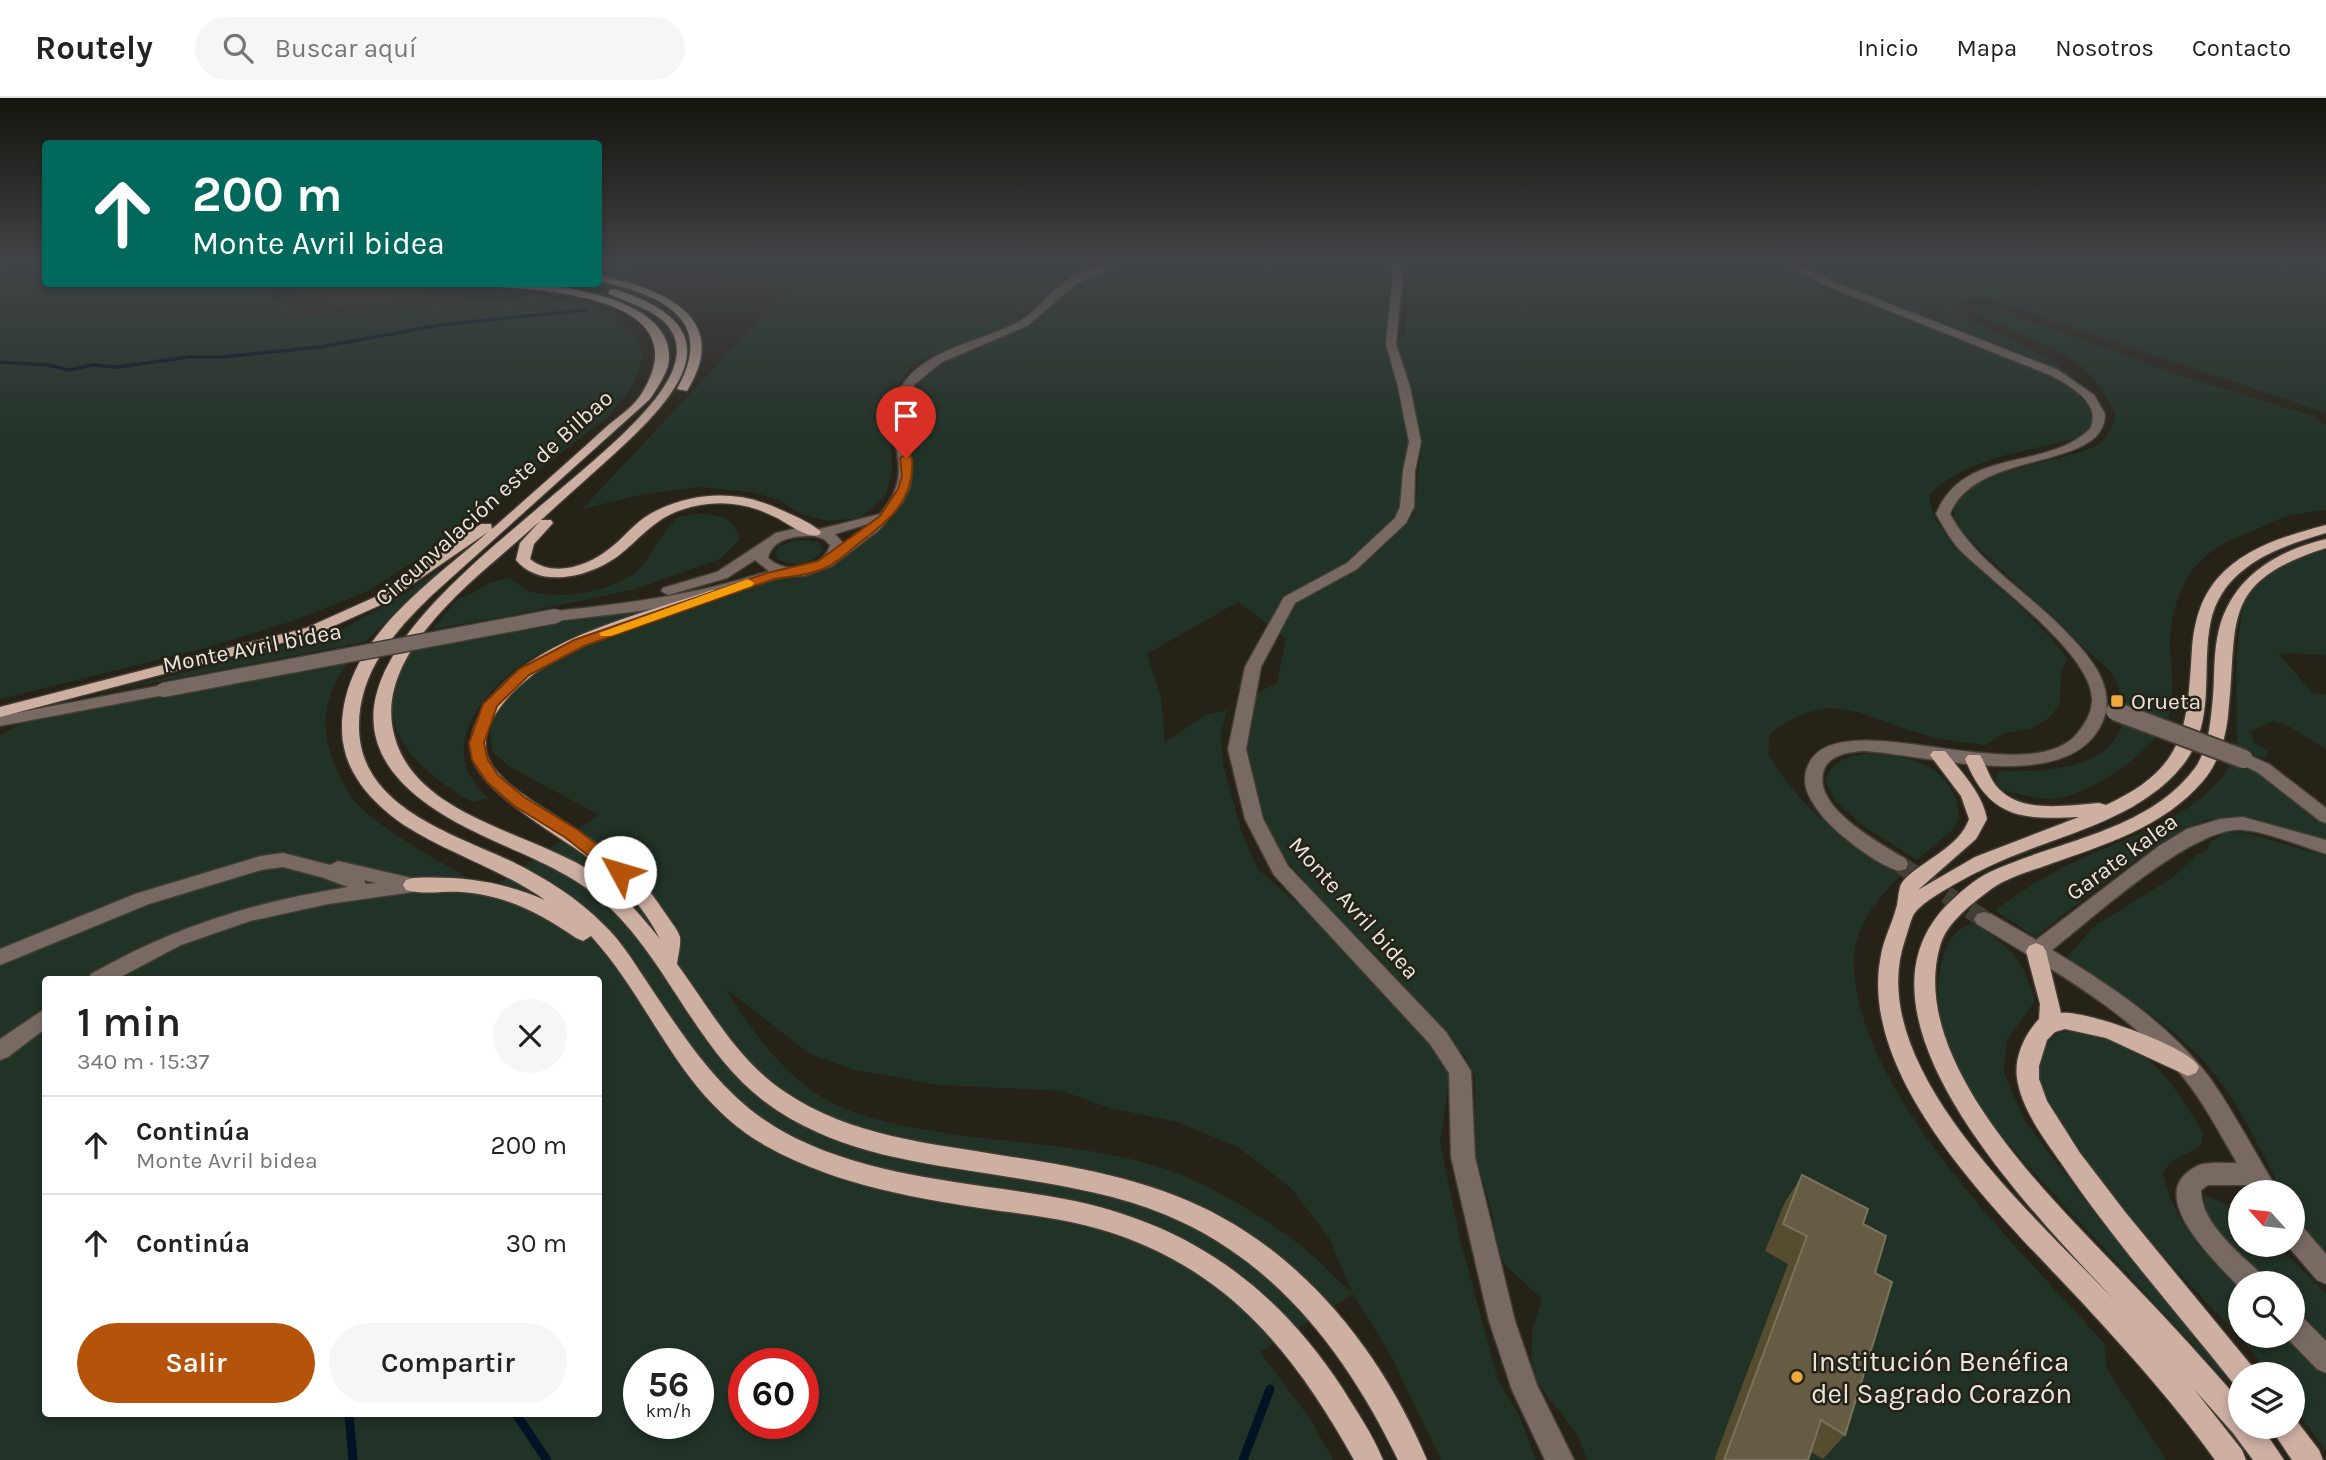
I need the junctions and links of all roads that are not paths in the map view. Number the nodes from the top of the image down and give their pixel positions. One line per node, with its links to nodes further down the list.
1 (650, 328): 8 (main road, Circunvalación este de Bilbao)
2 (674, 328): 7 (main road, Circunvalación este de Bilbao)
3 (693, 328): 9 (main road)
4 (1013, 328): 10 (street)
5 (1393, 328): 55 (street, Monte Avril bidea)
6 (1943, 328): 19 (street)
7 (611, 451): 9 (main road); 36 (main road, Circunvalación este de Bilbao)
8 (582, 457): 20 (main road); 35 (main road, Circunvalación este de Bilbao)
9 (595, 475): 12 (main road)
10 (892, 508): 12 (street); 15 (street)
11 (2326, 529): 24 (main road)
12 (818, 533): 14 (street, Monte Avril bidea); 15 (street)
13 (2326, 543): 50 (main road)
14 (763, 549): 16 (street); 18 (street, Monte Avril bidea)
15 (830, 560): 16 (street, Monte Avril bidea)
16 (785, 572): 17 (street, Monte Avril bidea)
17 (717, 593): 18 (street, Monte Avril bidea); 36 (main road)
18 (556, 616): 21 (street, Monte Avril bidea, bridge)
19 (2107, 708): 22 (street); 25 (street, bridge)
20 (0, 712)
21 (0, 722)
22 (1974, 759): 23 (street); 24 (main road)
23 (1943, 761): 27 (street); 31 (main road)
24 (2113, 808): 31 (main road)
25 (2326, 817)
26 (2326, 847): 33 (street, Garate kalea)
27 (1899, 864)
28 (309, 866): 29 (street); 30 (street); 34 (street)
29 (413, 885): 30 (street); 35 (main road)
30 (359, 892): 37 (street)
31 (1908, 908): 56 (main road)
32 (1984, 919): 33 (street)
33 (2036, 951): 39 (main road); 41 (street)
34 (0, 957)
35 (625, 965): 53 (main road, Circunvalación este de Bilbao)
36 (667, 966): 54 (main road, Circunvalación este de Bilbao)
37 (104, 976)
38 (42, 1019): 40 (street)
39 (2050, 1023): 41 (main road); 49 (main road)
40 (0, 1051)
41 (2188, 1067): 43 (street)
42 (2241, 1180): 45 (street)
43 (2258, 1180)
44 (2305, 1248): 46 (street)
45 (2241, 1271)
46 (2326, 1272)
47 (2305, 1338): 48 (street)
48 (2326, 1360)
49 (2232, 1362)
50 (2228, 1409)
51 (2254, 1439): 57 (main road)
52 (2293, 1439): 58 (main road)
53 (1369, 1460)
54 (1413, 1460)
55 (1560, 1460)
56 (2232, 1460)
57 (2270, 1460)
58 (2309, 1460)

